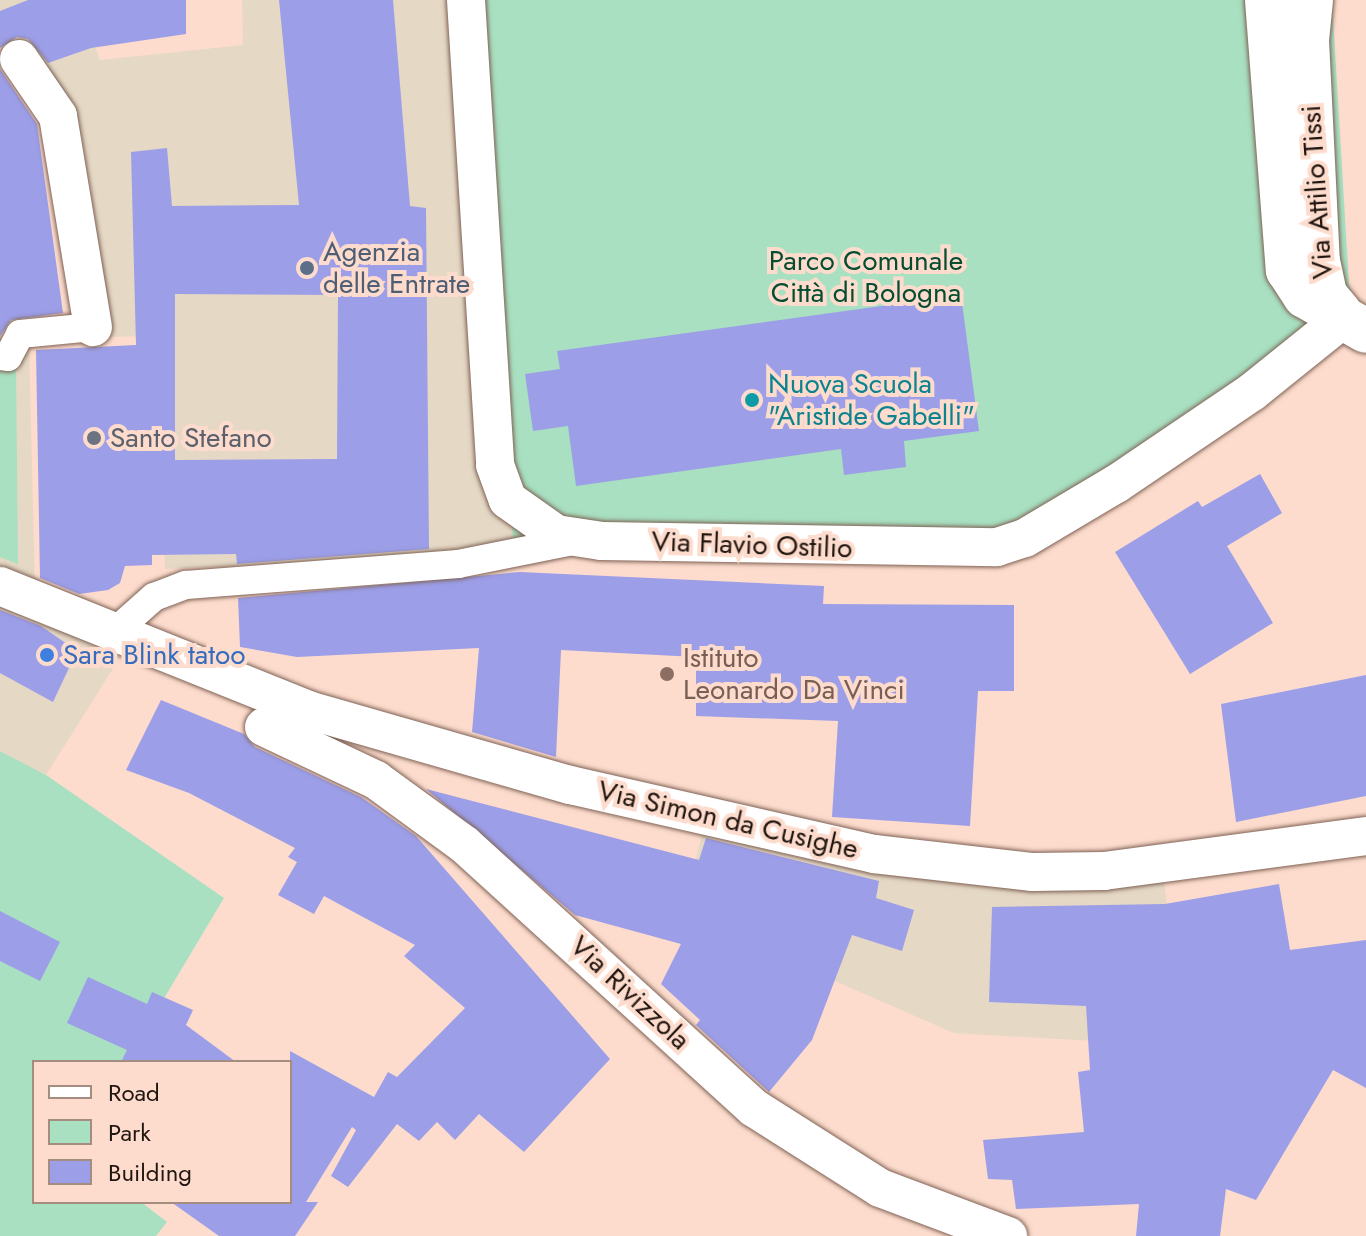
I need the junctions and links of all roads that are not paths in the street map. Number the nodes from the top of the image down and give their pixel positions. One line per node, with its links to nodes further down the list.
1 (466, 0): 8 (street)
2 (1267, 0): 5 (main road, Via Attilio Tissi)
3 (1311, 0): 5 (main road, Via Attilio Tissi)
4 (10, 46): 6 (street)
5 (1355, 324): 8 (street, Via Flavio Ostilio)
6 (93, 327): 7 (street)
7 (0, 356)
8 (578, 540): 10 (street, Via Flavio Ostilio)
9 (0, 586): 10 (street, Via Simon da Cusighe)
10 (110, 636): 12 (street, Via Simon da Cusighe)
11 (264, 727): 13 (street, Via Rivizzola)
12 (1366, 836)
13 (1008, 1236)

